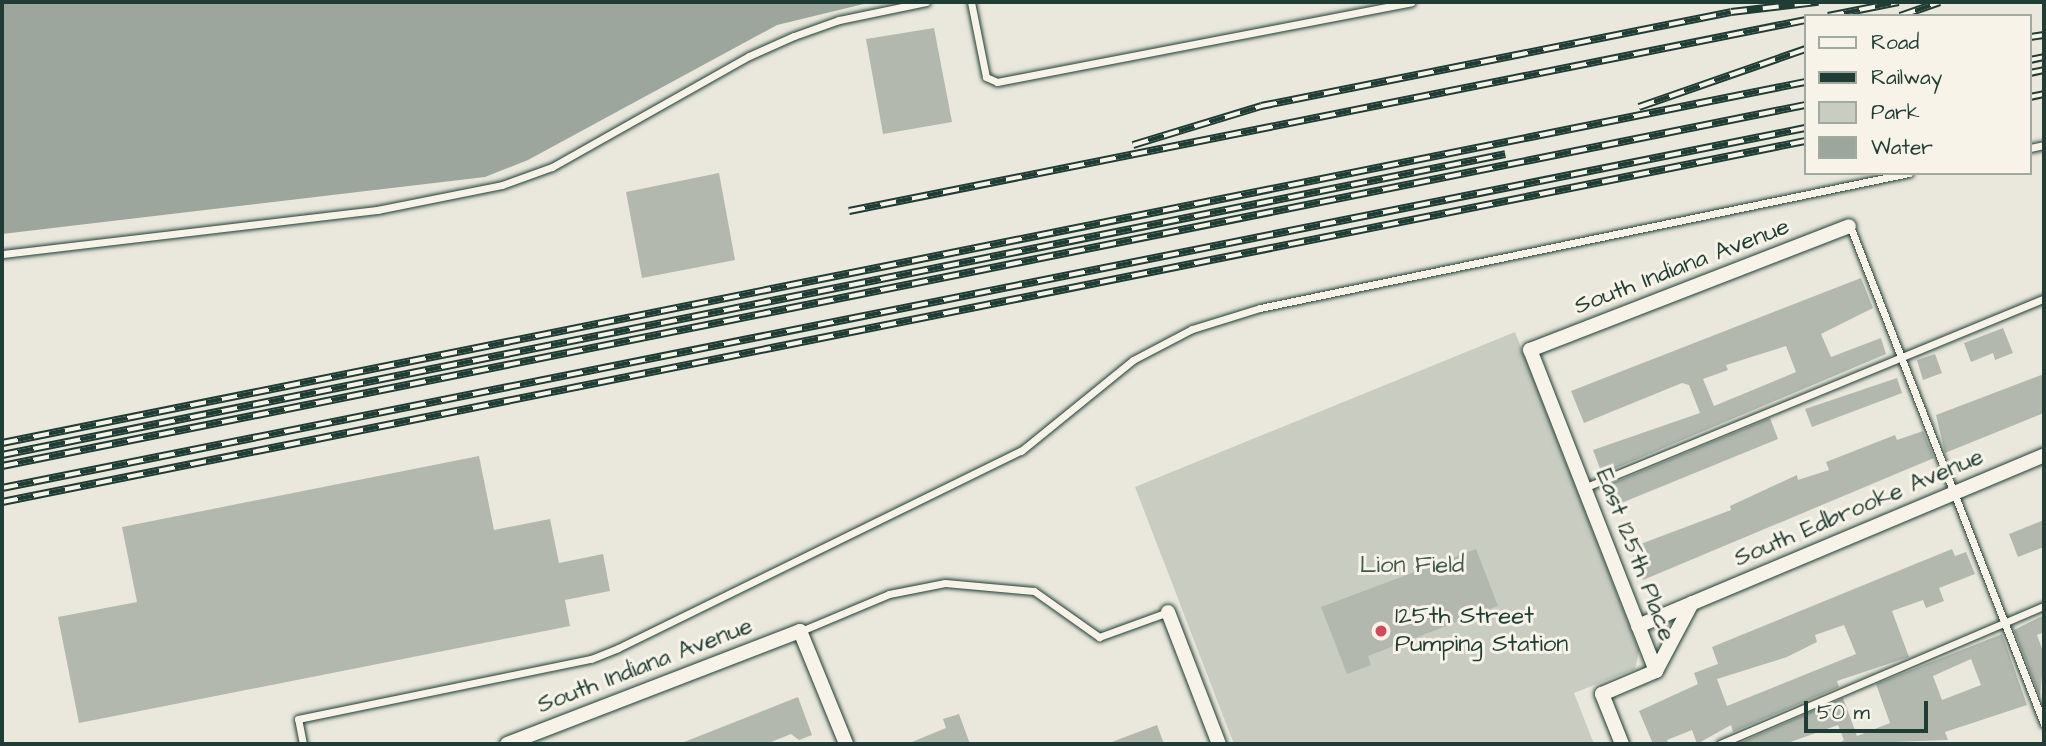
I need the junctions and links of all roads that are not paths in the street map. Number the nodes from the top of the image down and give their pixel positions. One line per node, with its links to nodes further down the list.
1 (926, 2): 6 (lane)
2 (971, 2): 3 (lane)
3 (1411, 2)
4 (1899, 175): 21 (lane)
5 (1849, 226): 8 (street, South Indiana Avenue); 9 (lane)
6 (2, 254)
7 (2044, 298): 9 (lane)
8 (1530, 350): 11 (street, East 125th Place)
9 (1901, 357): 11 (lane); 12 (lane)
10 (2044, 455): 12 (street, South Edbrooke Avenue)
11 (1584, 488): 17 (street, East 125th Place)
12 (1954, 493): 13 (street, South Edbrooke Avenue); 16 (lane)
13 (1692, 603): 17 (street, South Edbrooke Avenue); 19 (street)
14 (2044, 606): 16 (lane)
15 (1168, 612): 18 (lane); 24 (street)
16 (2005, 623): 20 (lane); 26 (lane)
17 (1638, 626): 19 (street, East 125th Place)
18 (800, 631): 22 (street, South Indiana Avenue); 23 (street)
19 (1656, 671): 25 (street, East 125th Place)
20 (2044, 724)
21 (303, 744)
22 (507, 744)
23 (846, 744)
24 (1219, 744)
25 (1622, 744)
26 (1720, 744)

